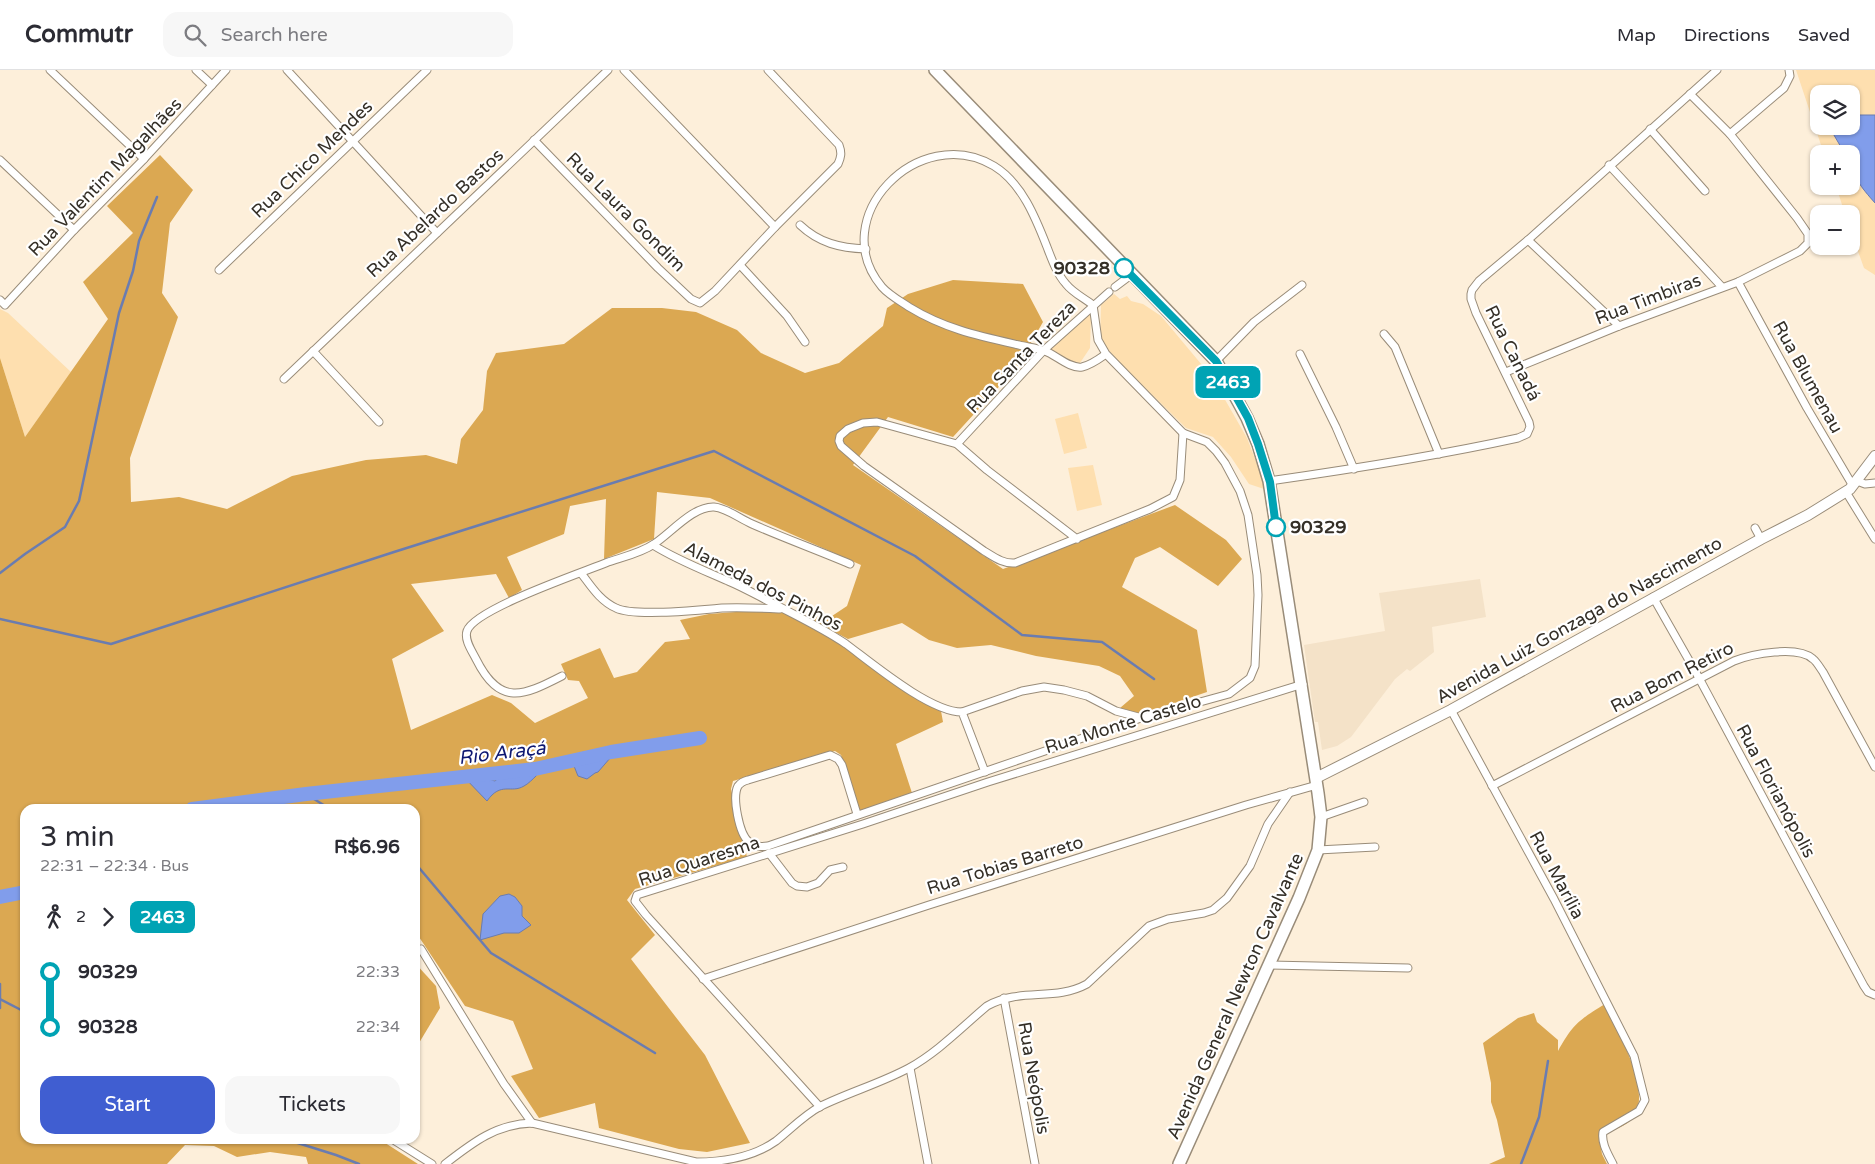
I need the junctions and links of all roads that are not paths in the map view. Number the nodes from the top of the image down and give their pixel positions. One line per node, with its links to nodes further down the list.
1 (50, 70): 18 (street)
2 (196, 70): 12 (street)
3 (226, 70): 12 (street, Rua Valentim Magalhães)
4 (287, 70): 17 (street)
5 (427, 70): 17 (street, Rua Chico Mendes)
6 (608, 70): 16 (street, Rua Abelardo Bastos)
7 (624, 70): 23 (street)
8 (768, 70): 23 (street)
9 (935, 70): 30 (main road, Avenida General Newton Cavalvante)
10 (1717, 70): 13 (street, Rua Canadá)
11 (1790, 70): 15 (street)
12 (212, 85): 18 (street, Rua Valentim Magalhães)
13 (1690, 94): 14 (street, Rua Canadá); 15 (street)
14 (1650, 129): 20 (street, Rua Canadá); 21 (street)
15 (1730, 134): 31 (street, Rua Timbiras)
16 (534, 140): 25 (street, Rua Abelardo Bastos); 28 (street, Rua Laura Gondim)
17 (352, 141): 25 (street); 29 (street, Rua Chico Mendes)
18 (144, 159): 24 (street, Rua Valentim Magalhães)
19 (0, 160): 24 (street)
20 (1609, 165): 26 (street, Rua Canadá); 34 (street)
21 (1706, 191)
22 (800, 225): 27 (street)
23 (774, 227): 28 (street)
24 (74, 230): 36 (street, Rua Valentim Magalhães)
25 (437, 233): 42 (street, Rua Abelardo Bastos)
26 (1528, 240): 38 (street); 46 (street, Rua Canadá)
27 (866, 249): 37 (street); 41 (street)
28 (740, 265): 40 (street)
29 (219, 270)
30 (1131, 275): 33 (street); 45 (main road, Avenida General Newton Cavalvante)
31 (1738, 282): 34 (street, Rua Timbiras); 56 (street, Rua Blumenau)
32 (1302, 285): 45 (street)
33 (1115, 287)
34 (1722, 287): 38 (street, Rua Timbiras)
35 (1109, 292): 37 (street, Rua Santa Tereza)
36 (3, 303)
37 (1093, 305): 41 (street, Rua Santa Tereza); 43 (street)
38 (1619, 326): 46 (street, Rua Timbiras)
39 (1384, 334): 51 (street)
40 (805, 342)
41 (1044, 350): 43 (street); 50 (street, Rua Santa Tereza)
42 (313, 351): 47 (street, Rua Abelardo Bastos); 48 (street)
43 (1106, 354): 49 (street)
44 (1300, 354): 53 (street)
45 (1216, 361): 54 (main road, Avenida General Newton Cavalvante)
46 (1506, 372): 51 (street, Rua Canadá)
47 (284, 379)
48 (379, 422)
49 (1183, 433): 58 (street); 71 (street)
50 (957, 444): 58 (street); 58 (street)
51 (1439, 454): 53 (street, Rua Canadá)
52 (1875, 456): 56 (main road)
53 (1354, 469): 54 (street, Rua Canadá)
54 (1270, 482): 68 (main road, Avenida General Newton Cavalvante)
55 (1875, 483): 56 (street)
56 (1852, 487): 59 (main road, Avenida Luiz Gonzaga do Nascimento); 60 (street, Rua Blumenau)
57 (1754, 528): 59 (street)
58 (1077, 538)
59 (1761, 539): 64 (main road, Avenida Luiz Gonzaga do Nascimento)
60 (1875, 539)
61 (653, 545): 62 (street); 63 (street); 65 (street, Alameda dos Pinhos)
62 (850, 564)
63 (581, 573): 65 (street); 66 (street)
64 (1653, 597): 67 (street, Rua Florianópolis); 69 (main road, Avenida Luiz Gonzaga do Nascimento)
65 (784, 609): 70 (street, Alameda dos Pinhos)
66 (562, 676)
67 (1699, 678): 72 (street, Rua Bom Retiro); 75 (street, Rua Bom Retiro); 89 (street, Rua Florianópolis)
68 (1302, 684): 74 (main road, Avenida General Newton Cavalvante); 77 (street, Rua Monte Castelo)
69 (1451, 710): 74 (main road, Avenida Luiz Gonzaga do Nascimento); 75 (street, Rua Marília)
70 (962, 712): 71 (street); 73 (street)
71 (1142, 718): 73 (street)
72 (1875, 767)
73 (986, 772): 79 (street)
74 (1317, 782): 76 (street, Rua Tobias Barreto); 80 (main road, Avenida General Newton Cavalvante)
75 (1492, 786): 100 (street, Rua Marília)
76 (1290, 792): 88 (street, Rua Tobias Barreto); 90 (street)
77 (952, 794): 83 (street, Rua Quaresma)
78 (1364, 802): 80 (street)
79 (857, 814): 79 (street)
80 (1321, 817): 82 (main road, Avenida General Newton Cavalvante)
81 (1375, 847): 82 (street)
82 (1318, 850): 86 (main road, Avenida General Newton Cavalvante)
83 (769, 853): 84 (street); 88 (street, Rua Quaresma)
84 (843, 867)
85 (421, 949): 93 (street)
86 (1268, 964): 87 (street); 99 (main road, Avenida General Newton Cavalvante)
87 (1408, 968)
88 (703, 980): 92 (street, Rua Quaresma)
89 (1875, 995)
90 (1004, 998): 91 (street); 98 (street, Rua Neópolis)
91 (910, 1068): 92 (street); 97 (street)
92 (820, 1107): 93 (street)
93 (532, 1123): 96 (street)
94 (400, 1144): 95 (street)
95 (432, 1164)
96 (445, 1164)
97 (928, 1164)
98 (1035, 1164)
99 (1179, 1164)
100 (1613, 1164)

